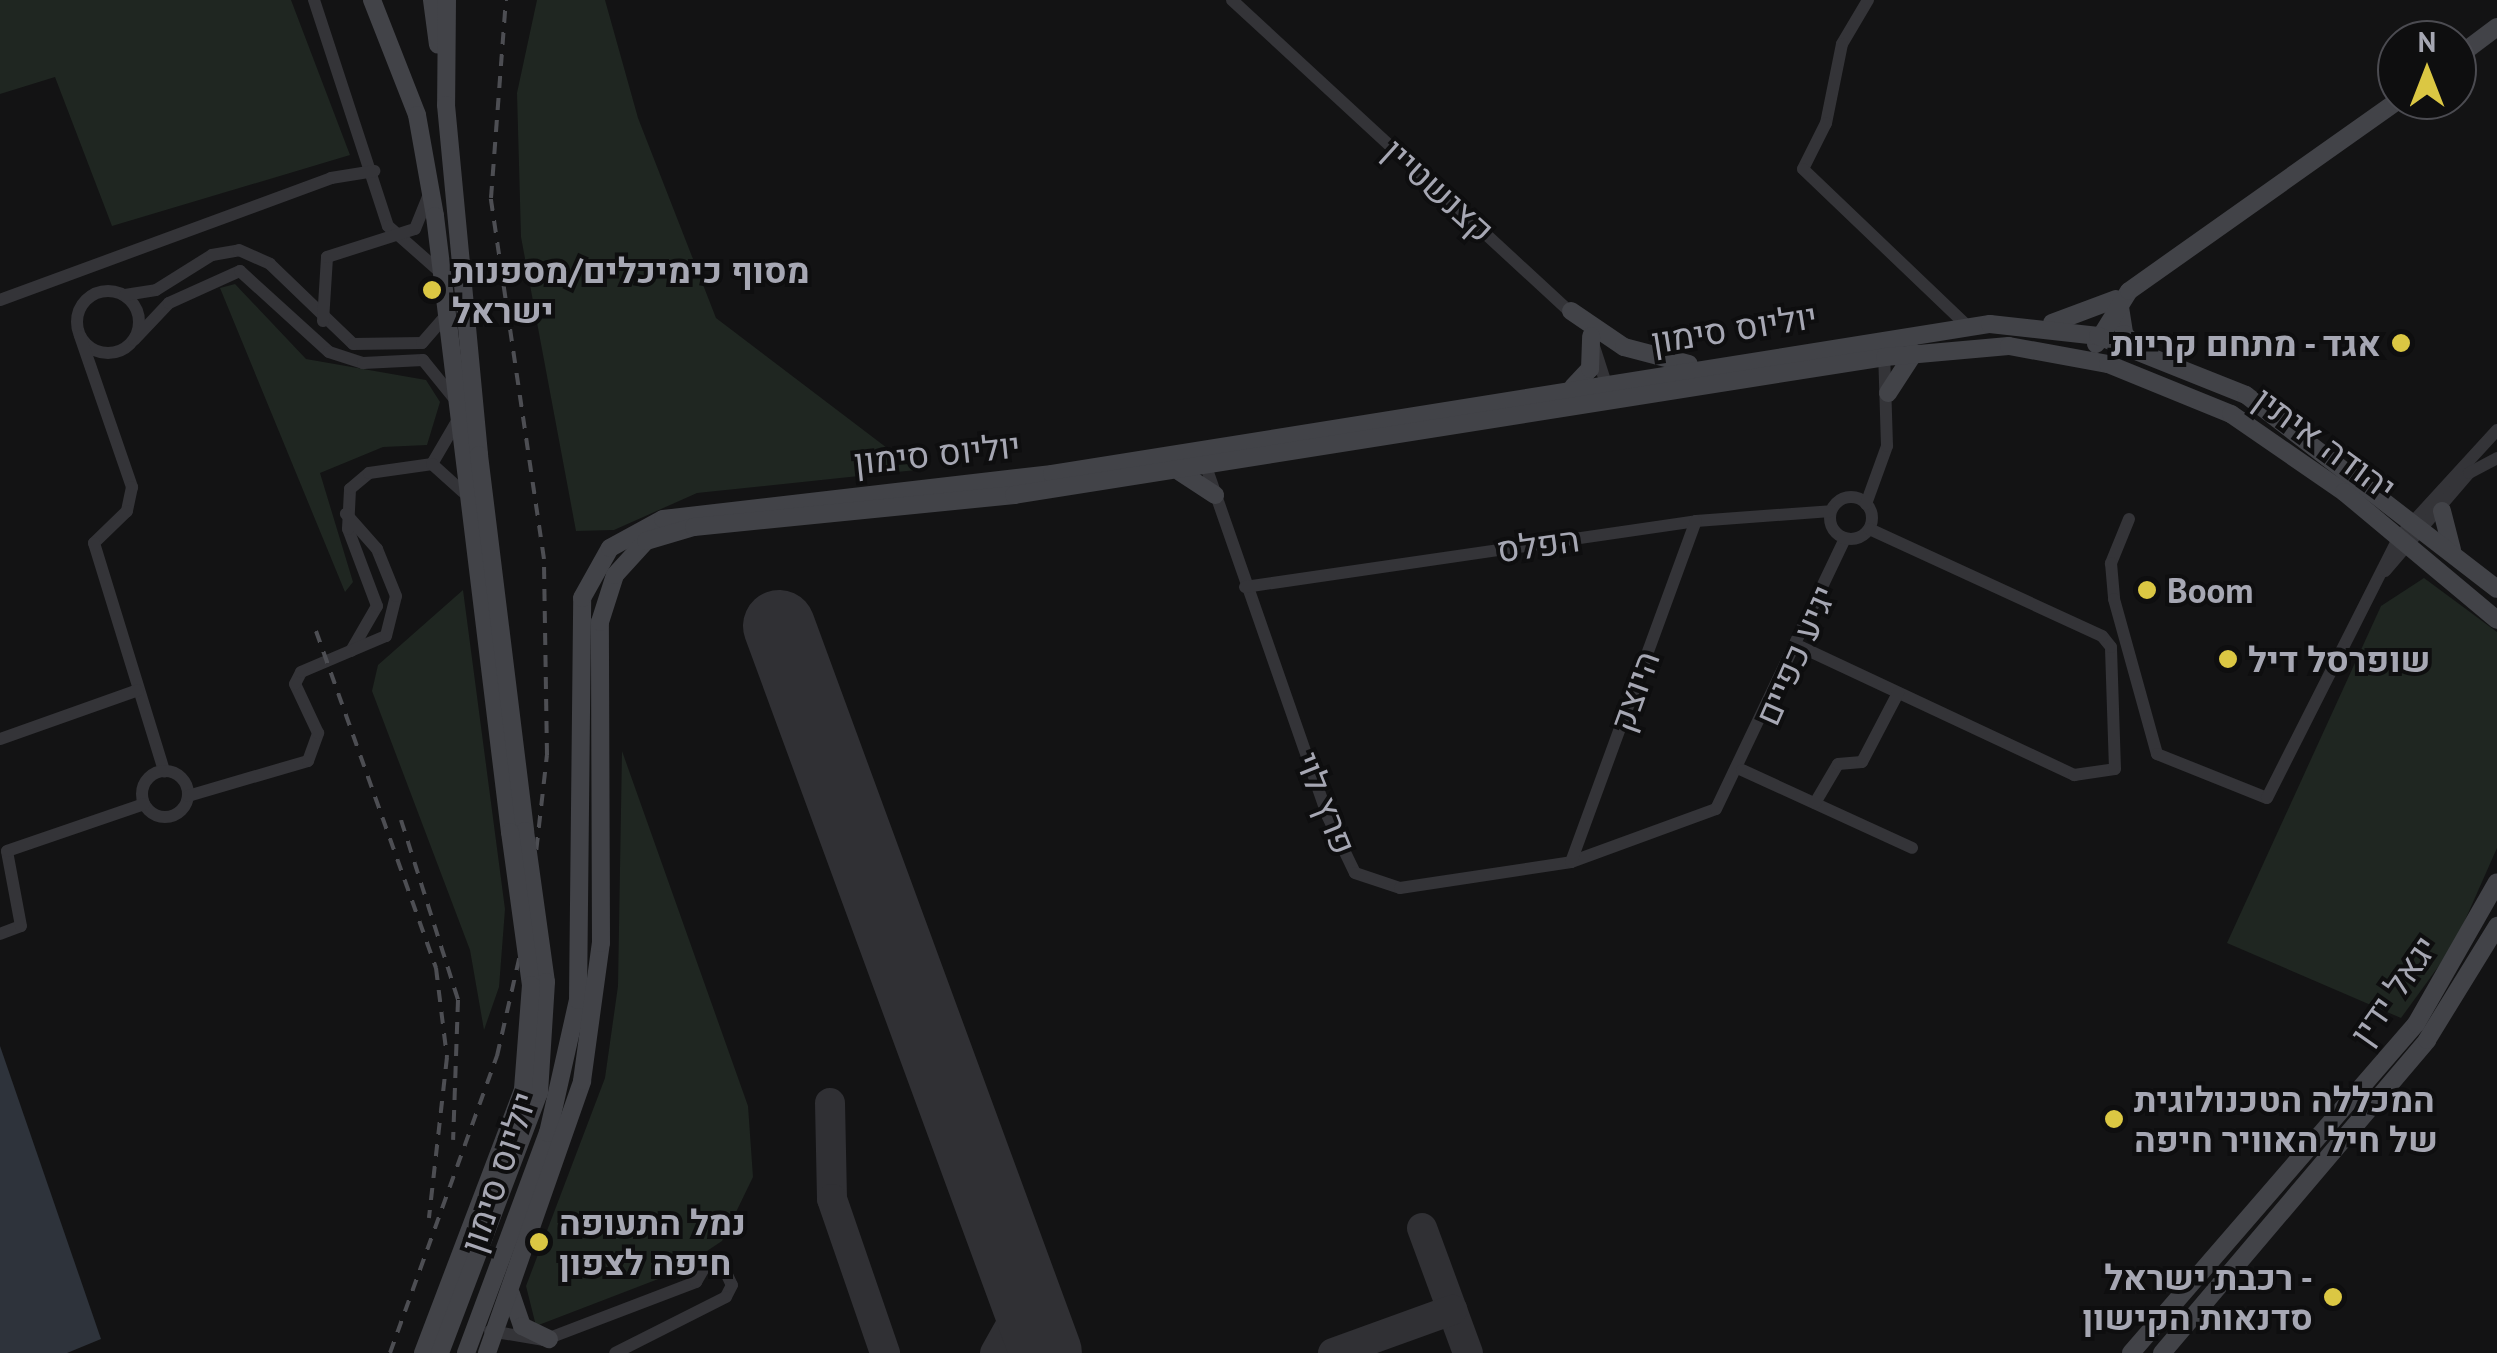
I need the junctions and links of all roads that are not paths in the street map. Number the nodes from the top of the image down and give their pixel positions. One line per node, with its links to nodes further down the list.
1 (314, 0): 9 (street)
2 (372, 0): 10 (street)
3 (432, 0): 7 (street)
4 (447, 0): 7 (street)
5 (1232, 0): 18 (street, קצנשטיין)
6 (1868, 0): 21 (street)
7 (446, 104): 74 (street)
8 (2377, 116): 16 (street)
9 (374, 172): 11 (street); 17 (street)
10 (430, 188): 11 (street); 12 (street)
11 (392, 231): 12 (street); 13 (street)
12 (443, 278): 19 (street)
13 (326, 289): 14 (street); 20 (street)
14 (299, 294): 15 (street); 20 (street)
15 (125, 295): 23 (street); 27 (street)
16 (2124, 296): 22 (street); 26 (street); 30 (street)
17 (0, 300)
18 (1571, 311): 24 (street, קצנשטיין); 33 (street)
19 (446, 314): 20 (street); 38 (street)
20 (323, 321)
21 (1966, 325): 22 (street, יוליוס סימון); 25 (street, יוליוס סימון)
22 (2029, 326): 26 (street, יוליוס סימון)
23 (80, 336): 28 (street); 34 (street)
24 (1590, 336): 35 (street, קצנשטיין); 36 (street)
25 (1882, 336): 31 (street); 33 (street, יוליוס סימון)
26 (2098, 336): 30 (street, יהודה איתין); 32 (street)
27 (134, 340): 28 (street); 38 (street)
28 (117, 352): 34 (street)
29 (1915, 352): 31 (street, יוליוס סימון); 32 (street, יוליוס סימון); 37 (street)
30 (2148, 352): 56 (street, יהודה איתין)
31 (1885, 357): 37 (street); 39 (street, יוליוס סימון)
32 (2091, 359): 59 (street, יהודה איתין)
33 (1710, 366): 35 (street, יוליוס סימון)
34 (88, 374): 66 (street)
35 (1607, 382): 36 (street, יוליוס סימון); 39 (street, קצנשטיין)
36 (1571, 388): 42 (street, יוליוס סימון)
37 (1888, 393): 50 (street)
38 (454, 398): 40 (street)
39 (1610, 403): 44 (street, יוליוס סימון)
40 (456, 422): 45 (street); 48 (street)
41 (2497, 430): 56 (street)
42 (1200, 446): 46 (street, פרץ לוי); 83 (street, יוליוס סימון)
43 (2497, 458): 52 (street)
44 (1230, 461): 46 (street, יוליוס סימון); 49 (street)
45 (432, 464): 48 (street); 53 (street)
46 (1206, 466): 47 (street, יוליוס סימון); 49 (street, פרץ לוי)
47 (1172, 472): 49 (street); 81 (street, יוליוס סימון)
48 (463, 492): 74 (street)
49 (1215, 495): 61 (street, פרץ לוי)
50 (1866, 504): 51 (street, הפלס); 57 (street)
51 (1832, 511): 55 (street, הפלס); 58 (street)
52 (2442, 511): 56 (street); 60 (street)
53 (346, 514): 65 (street); 65 (street)
54 (2129, 520): 59 (street)
55 (1696, 521): 61 (street, הפלס); 76 (street, היוצק)
56 (2420, 524): 59 (street); 60 (street, יהודה איתין)
57 (1869, 529): 58 (street); 67 (street)
58 (1846, 539): 64 (street, יגיע כפיים)
59 (2405, 542): 63 (street, יהודה איתין)
60 (2452, 551): 62 (street, יהודה איתין)
61 (1245, 587): 76 (street, פרץ לוי)
62 (2497, 588)
63 (2497, 620)
64 (1801, 647): 67 (street); 69 (street, יגיע כפיים)
65 (351, 651): 71 (street)
66 (138, 690): 68 (street); 70 (street)
67 (1898, 693): 73 (street)
68 (0, 739)
69 (1742, 770): 73 (street); 76 (street, פרץ לוי)
70 (164, 771): 71 (street); 72 (street)
71 (188, 796): 72 (street)
72 (144, 804): 79 (street)
73 (1815, 804): 75 (street)
74 (517, 832): 80 (street, bridge)
75 (1912, 848)
76 (1571, 862)
77 (2497, 882): 90 (street, יגאל ידין)
78 (2497, 926): 91 (street, יגאל ידין)
79 (0, 934)
80 (531, 1091): 85 (street); 86 (street)
81 (511, 1292): 82 (street, יוליוס סימון); 84 (street)
82 (496, 1332): 83 (street); 84 (street); 88 (street, יוליוס סימון)
83 (474, 1333): 87 (street, יוליוס סימון)
84 (549, 1339): 89 (street)
85 (423, 1353)
86 (440, 1353)
87 (466, 1353)
88 (487, 1353)
89 (615, 1353)
90 (2130, 1353)
91 (2162, 1353)

